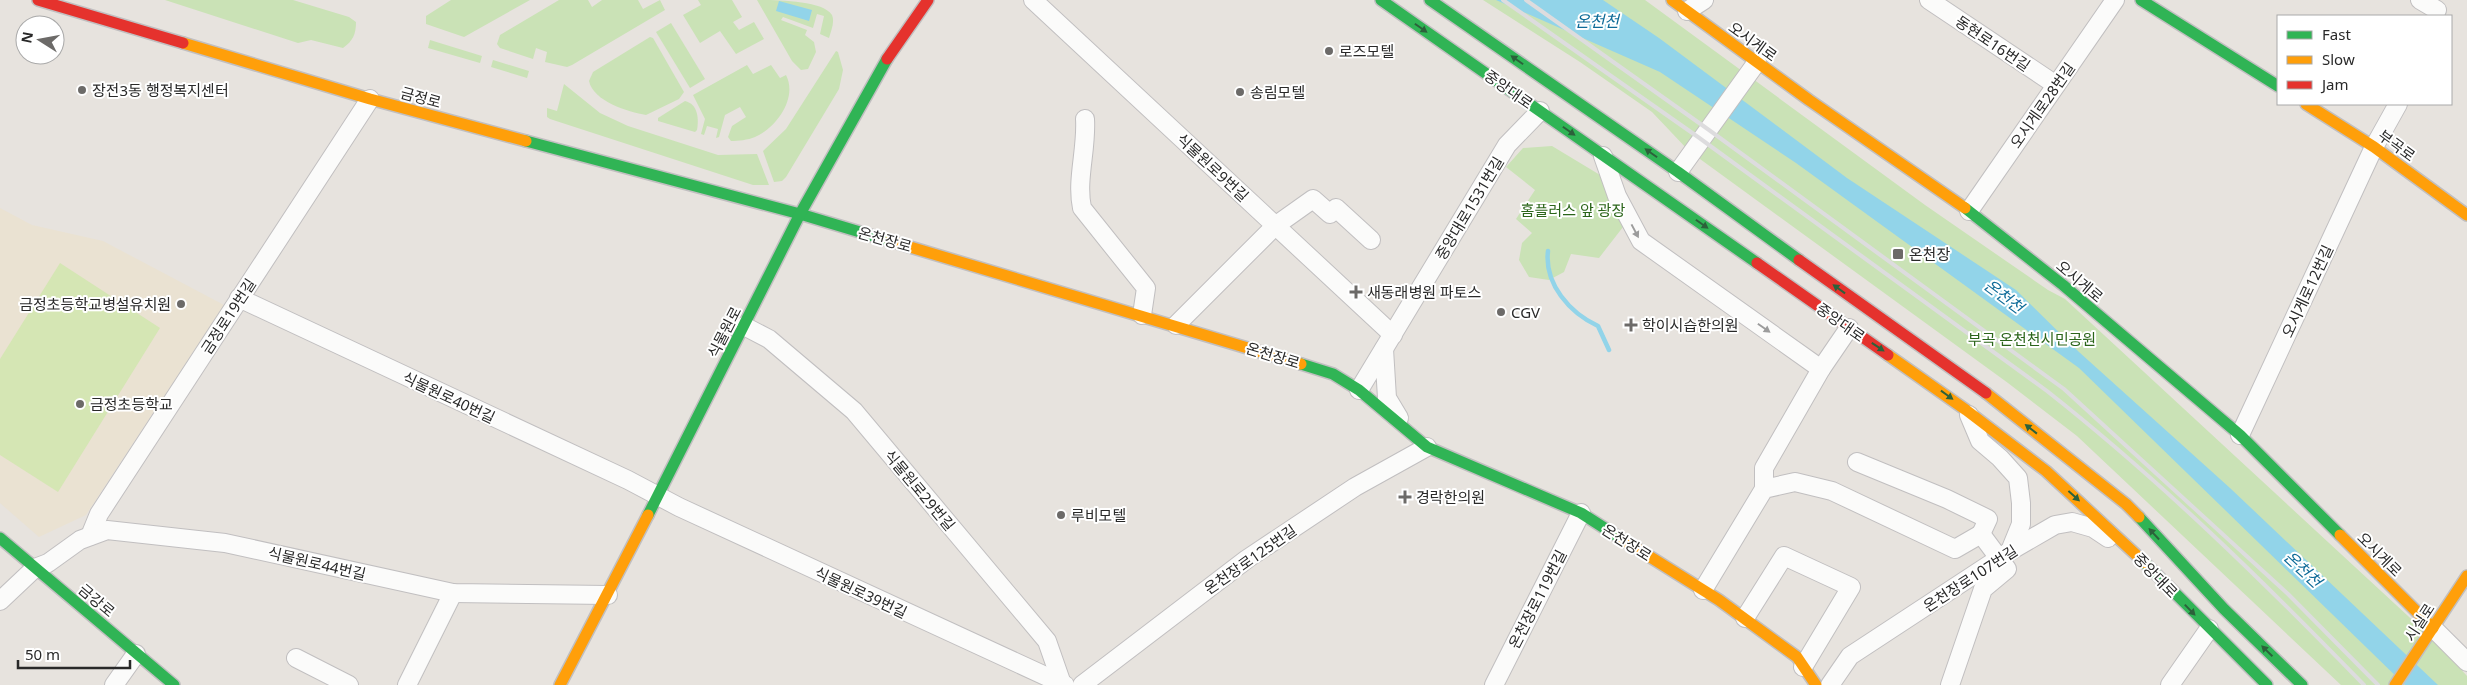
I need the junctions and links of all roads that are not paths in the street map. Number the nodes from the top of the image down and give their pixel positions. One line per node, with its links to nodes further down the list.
1 (38, 0): 19 (main road, 금정로)
2 (928, 0): 15 (main road, 식물원로)
3 (942, 0): 15 (main road)
4 (1033, 0): 30 (street, 식물원로9번길)
5 (1381, 0): 22 (main road, 중앙대로, one-way to 22)
6 (1430, 0): 26 (main road, 중앙대로, one-way to 6)
7 (1672, 0): 14 (main road, 오시게로)
8 (1704, 0): 14 (street)
9 (1930, 0): 17 (street, 동현로16번길)
10 (2114, 0): 17 (street, 오시게로28번길)
11 (2141, 0): 18 (main road)
12 (2420, 0): 13 (street)
13 (2436, 9)
14 (1687, 11): 16 (main road, 오시게로)
15 (895, 44): 28 (main road, 식물원로)
16 (1757, 62): 26 (street); 27 (main road, 오시게로)
17 (2056, 85): 27 (street, 오시게로28번길)
18 (2277, 85)
19 (370, 99): 28 (main road, 금정로); 32 (street, 금정로19번길)
20 (2308, 105): 24 (main road, 부곡로)
21 (2397, 105): 24 (street, 오시게로12번길)
22 (1540, 111): 25 (main road, 중앙대로, one-way to 25); 37 (street, 중앙대로1531번길)
23 (1085, 119): 33 (street)
24 (2374, 147): 29 (main road, 부곡로); 42 (street, 오시게로12번길)
25 (1602, 154): 36 (main road, 중앙대로, one-way to 36); 38 (street, one-way to 38)
26 (1678, 172): 79 (main road, 중앙대로, one-way to 26)
27 (1969, 211): 42 (main road, 오시게로)
28 (800, 214): 33 (main road, 온천장로); 35 (main road, 식물원로)
29 (2467, 216)
30 (1275, 226): 31 (street); 34 (street); 37 (street, 식물원로9번길)
31 (1371, 240)
32 (240, 298): 46 (street, 식물원로40번길); 49 (street, 금정로19번길)
33 (1142, 315): 34 (main road, 온천장로)
34 (1176, 325): 39 (main road, 온천장로)
35 (744, 326): 46 (main road, 식물원로); 66 (street, 식물원로29번길)
36 (1849, 328): 38 (street); 40 (main road, 중앙대로, one-way to 40)
37 (1388, 342): 39 (street, 중앙대로1531번길); 41 (street)
38 (1821, 368): 45 (street)
39 (1359, 390): 41 (main road, 온천장로)
40 (1966, 410): 51 (main road, 중앙대로, one-way to 51); 52 (street)
41 (1406, 430): 43 (main road, 온천장로)
42 (2240, 436): 61 (main road, 오시게로)
43 (1426, 447): 47 (main road, 온천장로); 72 (street, 온천장로125번길)
44 (1857, 462): 48 (street)
45 (1764, 489): 48 (street); 55 (street)
46 (658, 497): 57 (main road, 식물원로); 66 (street, 식물원로39번길)
47 (1580, 513): 55 (main road, 온천장로); 73 (street, 온천장로119번길)
48 (1985, 527): 52 (street)
49 (90, 536): 53 (street, 식물원로44번길); 56 (street, 식물원로44번길)
50 (0, 538): 53 (main road, 금강로)
51 (2128, 546): 52 (street, 온천장로107번길); 60 (main road, 중앙대로, one-way to 60)
52 (2005, 555): 75 (street, 온천장로107번길); 76 (street)
53 (35, 568): 58 (street, 식물원로44번길); 62 (main road, 금강로)
54 (2467, 576): 61 (main road, 시실로)
55 (1703, 590): 59 (main road, 온천장로)
56 (453, 593): 57 (street, 식물원로44번길); 70 (street)
57 (608, 594): 71 (main road, 식물원로)
58 (0, 602)
59 (1745, 618): 65 (main road, 온천장로); 65 (street)
60 (2209, 629): 77 (street); 78 (main road, 중앙대로)
61 (2430, 632): 64 (street); 80 (main road, 시실로)
62 (136, 654): 67 (street); 68 (main road, 금강로)
63 (296, 658): 69 (street)
64 (2467, 662)
65 (1803, 667): 74 (main road, 온천장로)
66 (1064, 684)
67 (114, 685)
68 (174, 685)
69 (349, 685)
70 (407, 685)
71 (560, 685)
72 (1082, 685)
73 (1494, 685)
74 (1816, 685)
75 (1830, 685)
76 (1950, 685)
77 (2170, 685)
78 (2267, 685)
79 (2302, 685)
80 (2395, 685)

